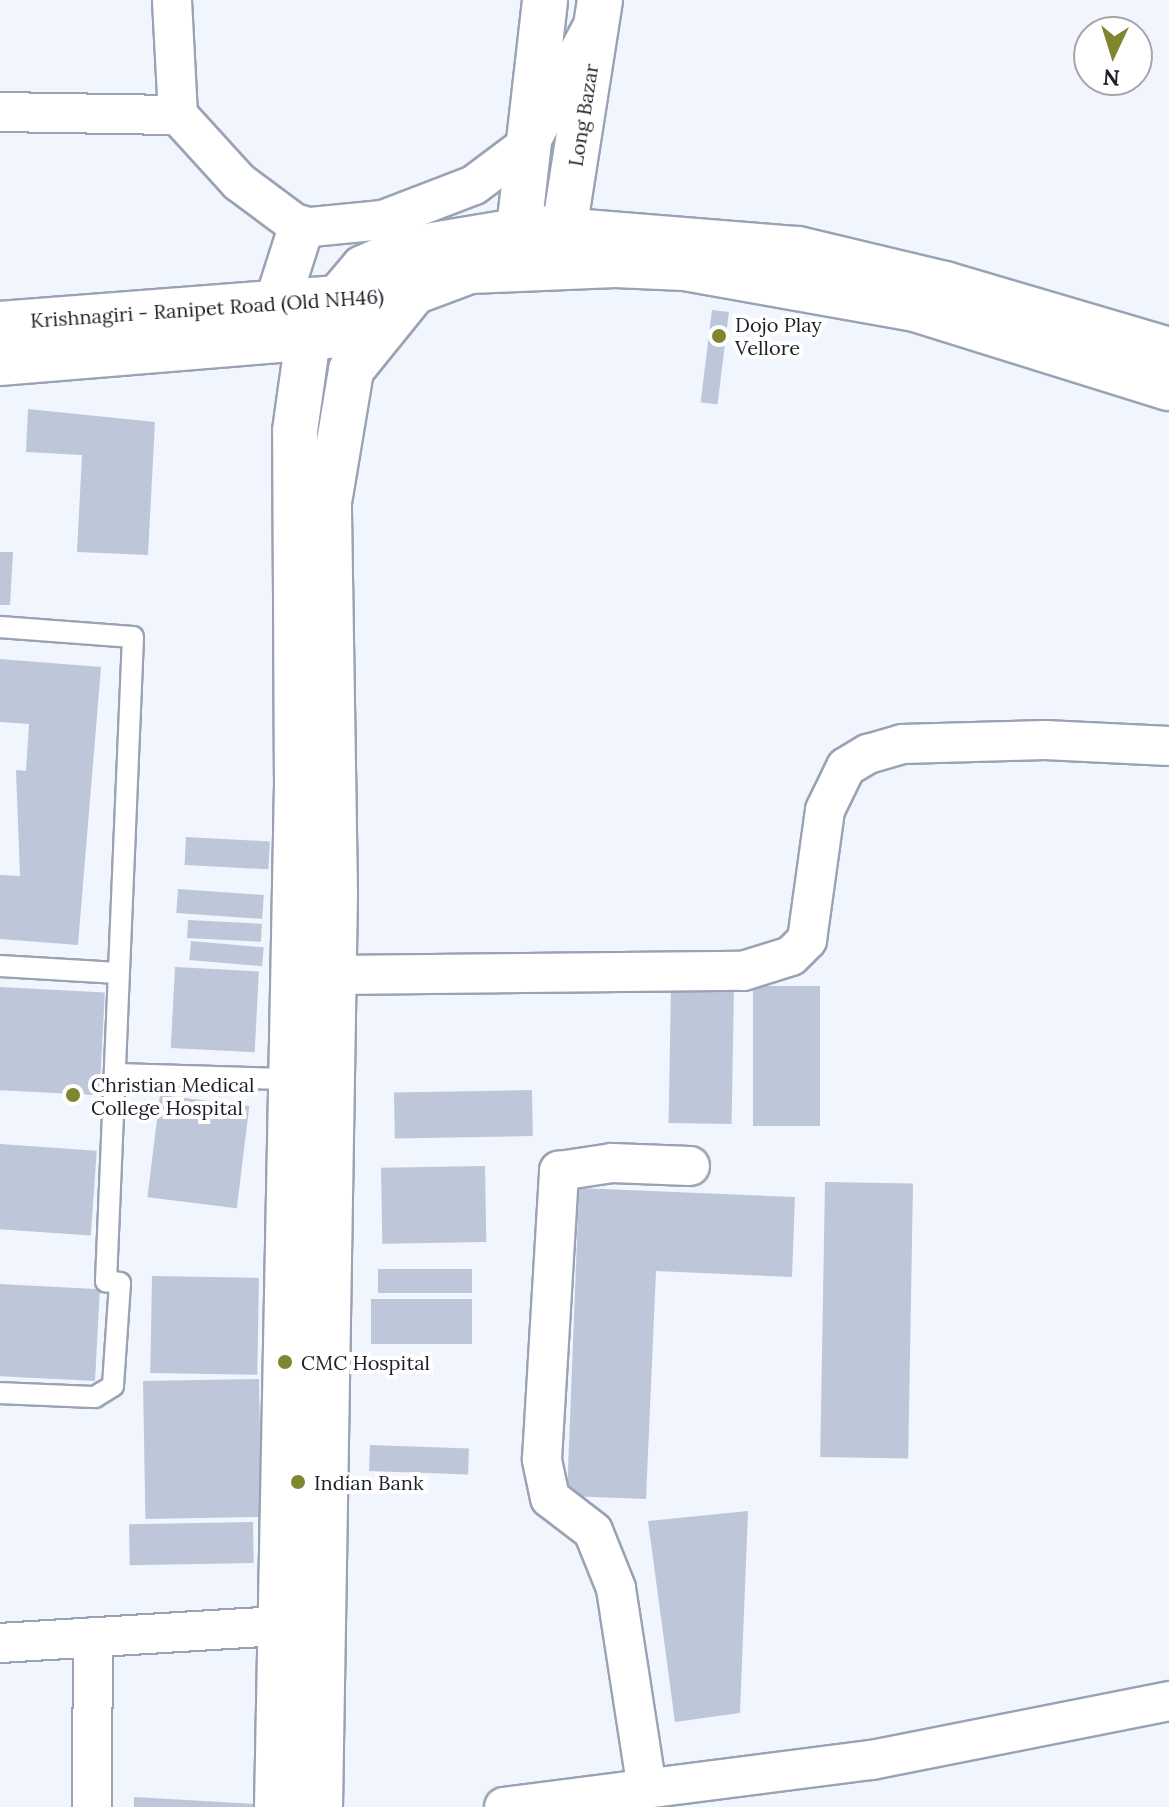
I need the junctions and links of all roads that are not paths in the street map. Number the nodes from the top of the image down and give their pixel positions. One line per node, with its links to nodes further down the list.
1 (172, 0): 5 (street)
2 (545, 0): 6 (main road)
3 (601, 5): 6 (street); 9 (main road, Long Bazar)
4 (0, 112): 5 (street)
5 (178, 115): 7 (street)
6 (530, 143): 7 (street); 8 (main road)
7 (301, 228): 11 (main road)
8 (519, 229): 9 (main road); 11 (main road)
9 (564, 230): 14 (main road)
10 (414, 292): 11 (main road, Krishnagiri - Ranipet Road (Old NH46)); 13 (main road); 16 (main road)
11 (297, 317): 12 (main road, Krishnagiri - Ranipet Road (Old NH46)); 13 (main road, Krishnagiri - Ranipet Road (Old NH46)); 15 (main road, Krishnagiri - Ranipet Road (Old NH46)); 23 (main road)
12 (0, 324)
13 (375, 332): 21 (main road)
14 (1169, 350)
15 (0, 363)
16 (1169, 388)
17 (0, 627): 20 (lane)
18 (1169, 746): 21 (street)
19 (0, 966): 20 (lane)
20 (118, 973): 22 (lane)
21 (334, 975): 33 (main road)
22 (118, 1074): 23 (lane); 25 (lane)
23 (290, 1079): 26 (main road)
24 (690, 1166): 30 (street)
25 (0, 1393)
26 (278, 1626): 27 (street); 32 (main road)
27 (93, 1637): 28 (street); 31 (street)
28 (0, 1643)
29 (1169, 1701): 30 (street)
30 (647, 1789): 34 (street)
31 (92, 1807)
32 (277, 1807)
33 (320, 1807)
34 (504, 1807)

